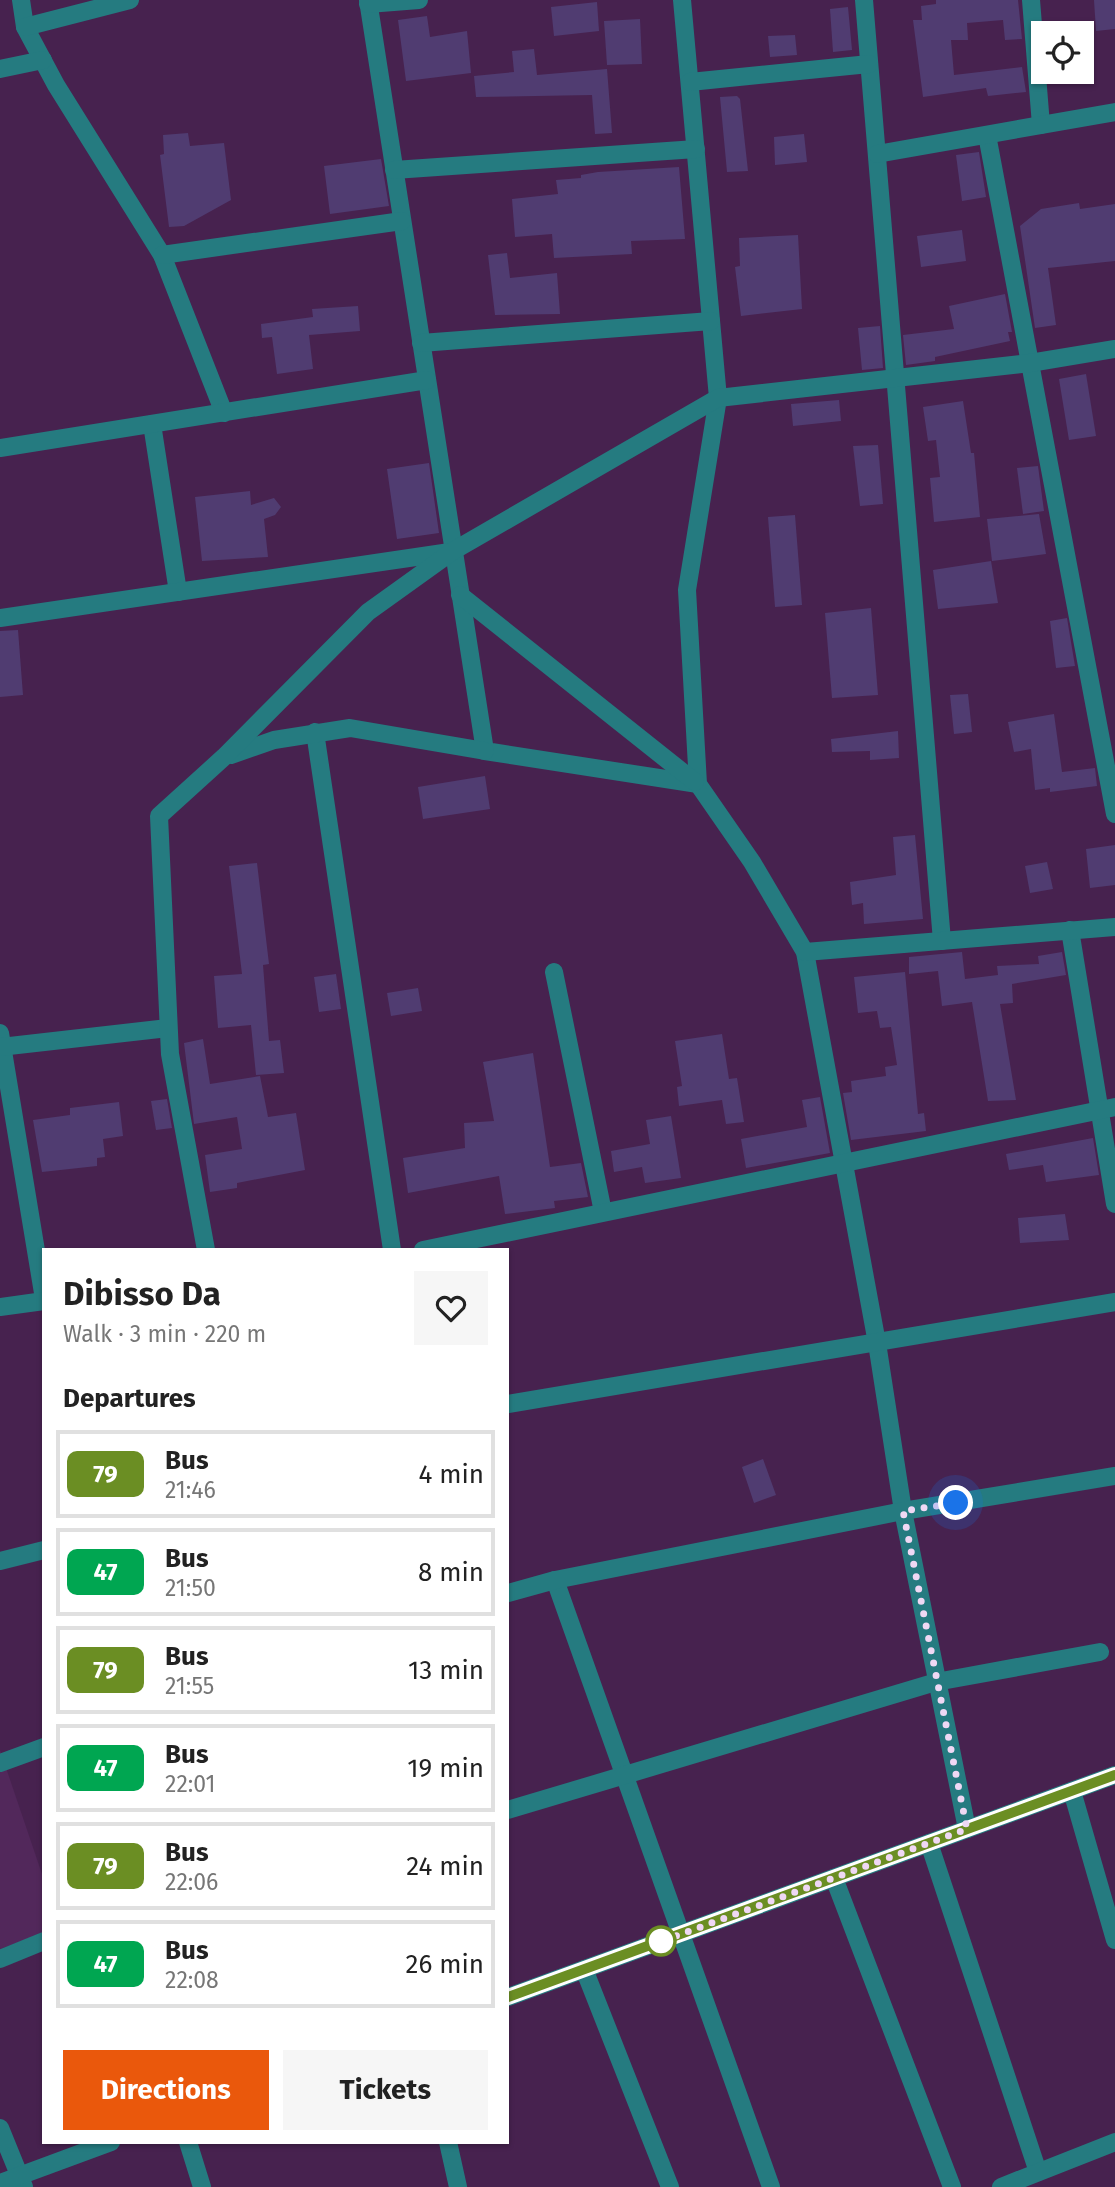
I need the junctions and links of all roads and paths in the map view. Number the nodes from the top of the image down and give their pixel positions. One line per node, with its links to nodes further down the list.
1 (21, 0): 8 (street)
2 (130, 0): 8 (street)
3 (419, 0): 7 (street)
4 (682, 0): 12 (street)
5 (864, 0): 10 (street)
6 (1031, 0): 14 (street)
7 (368, 2): 18 (street)
8 (25, 27): 9 (street)
9 (43, 60): 11 (street); 20 (street)
10 (869, 64): 12 (street); 17 (street)
11 (0, 69)
12 (690, 82): 16 (street)
13 (1115, 112): 14 (street)
14 (1041, 125): 15 (street)
15 (987, 135): 17 (street); 24 (street)
16 (696, 149): 18 (street); 21 (street)
17 (877, 154): 25 (street)
18 (394, 170): 19 (street)
19 (402, 222): 20 (street); 22 (street)
20 (162, 256): 28 (street)
21 (711, 321): 22 (street); 27 (street)
22 (421, 343): 26 (street)
23 (1115, 349): 24 (street)
24 (1030, 363): 25 (street); 39 (street)
25 (895, 378): 27 (street); 42 (street)
26 (427, 380): 28 (street); 31 (street)
27 (718, 398): 31 (street); 38 (street)
28 (224, 413): 29 (street)
29 (152, 424): 30 (street); 32 (street)
30 (0, 448)
31 (453, 551): 32 (street); 33 (street); 37 (street)
32 (178, 592): 34 (street)
33 (460, 595): 36 (street); 38 (street)
34 (0, 618)
35 (315, 732): 36 (street); 37 (street); 52 (street)
36 (485, 751): 38 (street)
37 (224, 757): 45 (street)
38 (698, 784): 43 (street)
39 (1115, 814)
40 (1115, 927): 41 (street)
41 (1070, 930): 42 (street); 47 (street)
42 (942, 941): 43 (street)
43 (805, 952): 48 (street)
44 (554, 972): 50 (street)
45 (168, 1028): 46 (street); 51 (street)
46 (1, 1042): 54 (street)
47 (1107, 1108): 48 (street); 49 (street)
48 (844, 1163): 50 (street); 58 (street)
49 (1115, 1204)
50 (603, 1212): 53 (street)
51 (206, 1248)
52 (392, 1248)
53 (432, 1248)
54 (42, 1288)
55 (42, 1300): 57 (street)
56 (1115, 1302): 58 (street)
57 (0, 1307)
58 (877, 1343): 59 (street); 61 (street)
59 (509, 1404)
60 (1115, 1476): 61 (street)
61 (903, 1511): 64 (street); 67 (street)
62 (42, 1550): 63 (street)
63 (0, 1561)
64 (555, 1580): 65 (street); 70 (street)
65 (509, 1594)
66 (1100, 1652): 67 (street)
67 (936, 1682): 70 (street); 74 (street)
68 (42, 1748): 69 (street)
69 (0, 1763)
70 (625, 1775): 73 (street); 77 (street)
71 (1115, 1775): 72 (street)
72 (1072, 1791): 74 (street); 78 (street)
73 (509, 1810)
74 (967, 1829): 75 (street)
75 (929, 1843): 76 (street); 88 (street)
76 (834, 1878): 77 (street); 95 (street)
77 (681, 1934): 81 (street); 94 (street)
78 (1115, 1941)
79 (42, 1942): 80 (street)
80 (0, 1959)
81 (584, 1969): 82 (street); 93 (street)
82 (509, 1997)
83 (0, 2128): 89 (street)
84 (1115, 2142): 88 (street)
85 (106, 2144): 89 (street)
86 (189, 2144): 91 (street)
87 (448, 2144): 92 (street)
88 (1038, 2172): 96 (street)
89 (22, 2181): 90 (street)
90 (0, 2183)
91 (202, 2187)
92 (458, 2187)
93 (670, 2187)
94 (771, 2187)
95 (952, 2187)
96 (1001, 2187)

